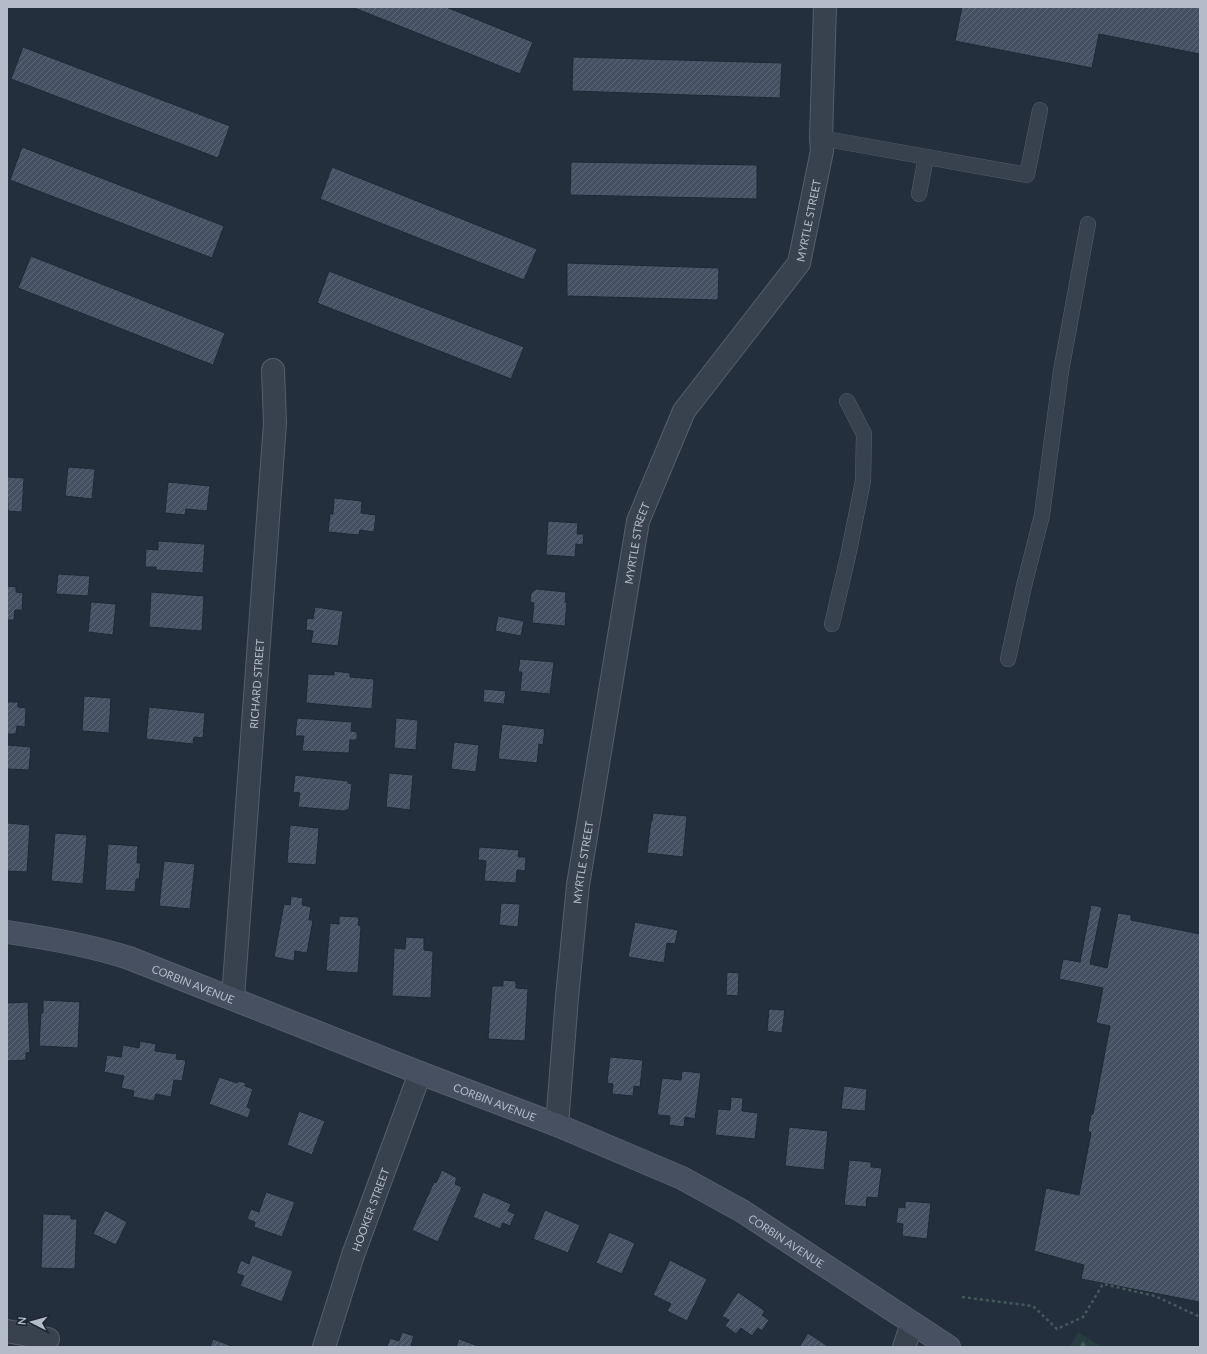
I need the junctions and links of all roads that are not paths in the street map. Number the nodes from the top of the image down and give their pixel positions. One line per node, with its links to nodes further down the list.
1 (825, 7): 3 (street, MYRTLE STREET)
2 (1040, 110): 4 (lane)
3 (821, 138): 4 (lane); 14 (street, MYRTLE STREET)
4 (926, 157): 5 (lane)
5 (920, 194)
6 (1088, 224): 10 (lane)
7 (273, 370): 12 (street, RICHARD STREET)
8 (847, 400): 9 (lane)
9 (832, 624)
10 (1008, 660)
11 (7, 932): 12 (main road, CORBIN AVENUE)
12 (233, 998): 13 (main road, CORBIN AVENUE)
13 (420, 1073): 14 (main road, CORBIN AVENUE); 18 (street, HOOKER STREET)
14 (557, 1125): 15 (main road, CORBIN AVENUE)
15 (912, 1323): 19 (street); 20 (main road, CORBIN AVENUE)
16 (7, 1330): 17 (street)
17 (48, 1339)
18 (324, 1347)
19 (904, 1347)
20 (949, 1347)

